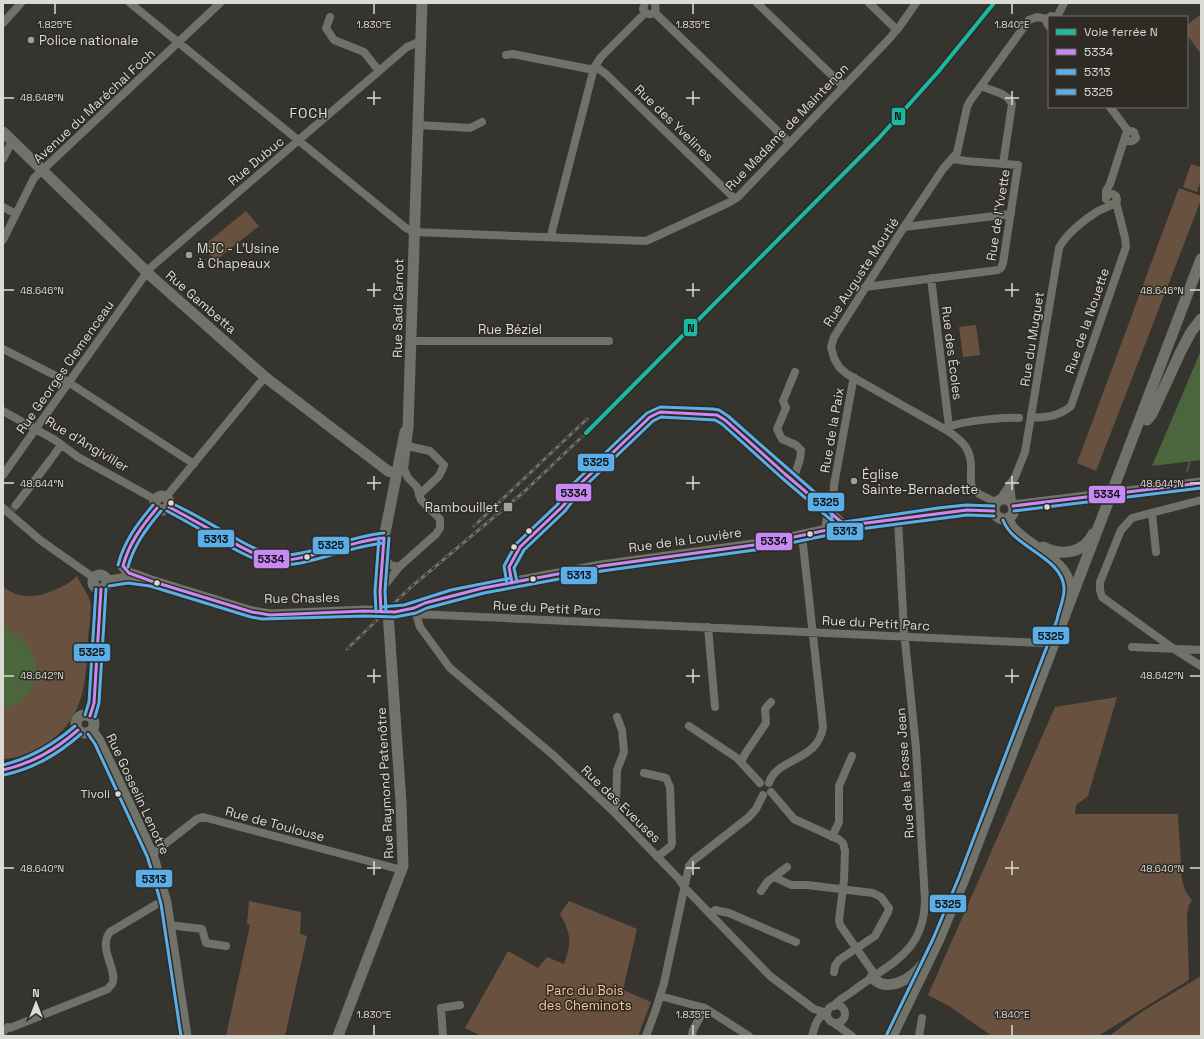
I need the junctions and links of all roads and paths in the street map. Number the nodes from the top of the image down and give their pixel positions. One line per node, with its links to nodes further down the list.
1 (21, 3): 15 (street)
2 (130, 3): 19 (street)
3 (220, 3): 19 (street, Avenue du Maréchal Foch)
4 (422, 3): 18 (main road, Rue Sadi Carnot)
5 (644, 3): 12 (street)
6 (654, 3): 11 (street)
7 (757, 3): 23 (street)
8 (869, 3): 17 (street)
9 (916, 3): 17 (street, Rue Madame de Maintenon)
10 (1064, 3): 13 (street)
11 (654, 12): 12 (street); 31 (street)
12 (645, 13): 21 (street)
13 (1058, 16)
14 (330, 17): 22 (street)
15 (3, 23)
16 (1048, 23): 24 (street, Rue Auguste Moutié)
17 (897, 30): 23 (street, Rue Madame de Maintenon)
18 (421, 41): 22 (street, Rue Dubuc); 27 (main road, Rue Sadi Carnot)
19 (179, 42): 29 (street); 35 (street, Avenue du Maréchal Foch)
20 (506, 54): 21 (street)
21 (594, 68): 36 (street, Rue des Yvelines); 43 (street)
22 (379, 71): 29 (street, Rue Dubuc)
23 (843, 86): 31 (street, Rue Madame de Maintenon)
24 (981, 86): 33 (street, Rue Auguste Moutié); 34 (street)
25 (1111, 108): 37 (street)
26 (482, 122): 27 (street)
27 (418, 125): 42 (main road, Rue Sadi Carnot)
28 (3, 132): 30 (main road, Rue Gambetta)
29 (298, 140): 42 (street); 46 (street, Rue Dubuc)
30 (12, 141): 32 (street); 35 (main road, Rue Gambetta)
31 (789, 142): 36 (street, Rue Madame de Maintenon)
32 (3, 159)
33 (953, 159): 34 (street, Rue de l'Yvette); 41 (street, Rue Auguste Moutié)
34 (1003, 164): 40 (street, Rue de l'Yvette)
35 (42, 170): 39 (street, Avenue du Maréchal Foch); 46 (main road, Rue Gambetta)
36 (735, 199): 43 (street, Rue Madame de Maintenon)
37 (1111, 199): 59 (street, Rue du Muguet); 59 (street, Rue de la Nouette)
38 (3, 207): 39 (street)
39 (16, 214): 44 (street, Avenue du Maréchal Foch)
40 (1011, 214): 41 (street); 48 (street, Rue de l'Yvette)
41 (904, 227): 49 (street, Rue Auguste Moutié)
42 (414, 232): 43 (street, Rue Madame de Maintenon); 51 (main road, Rue Sadi Carnot)
43 (551, 237)
44 (3, 240)
45 (1201, 259): 72 (main road)
46 (146, 272): 55 (main road, Rue Gambetta); 57 (street, Rue Georges Clemenceau)
47 (1201, 276): 61 (main road)
48 (931, 278): 49 (street, Rue de l'Yvette); 63 (street, Rue des Écoles)
49 (865, 288): 56 (street, Rue Auguste Moutié)
50 (1201, 319): 61 (main road)
51 (411, 341): 52 (street, Rue Béziel); 64 (main road, Rue Sadi Carnot)
52 (609, 341)
53 (3, 349): 57 (street)
54 (795, 372): 73 (street)
55 (265, 377): 68 (street); 69 (main road, Rue Gambetta)
56 (855, 378): 63 (street, Rue Auguste Moutié); 85 (street, Rue de la Paix)
57 (68, 382): 62 (street, Rue Georges Clemenceau); 68 (street)
58 (3, 411): 62 (street, Rue d'Angiviller)
59 (1031, 417): 75 (street, Rue du Muguet)
60 (1019, 418): 63 (street)
61 (1147, 420): 72 (main road)
62 (36, 429): 65 (street, Rue d'Angiviller); 70 (street, Rue Georges Clemenceau)
63 (949, 429): 80 (street, Rue Auguste Moutié)
64 (407, 439): 66 (street); 67 (street); 69 (main road, Rue Sadi Carnot)
65 (61, 445): 79 (street, Rue d'Angiviller); 84 (street)
66 (423, 448): 67 (street); 77 (street)
67 (407, 456): 69 (street)
68 (194, 464): 79 (street)
69 (400, 470): 71 (street); 76 (main road, Rue Sadi Carnot)
70 (3, 475)
71 (408, 478): 76 (street); 77 (street)
72 (1120, 479): 83 (main road)
73 (792, 480): 82 (street); 102 (street)
74 (1201, 483): 81 (main road)
75 (1010, 484): 80 (street, Rue du Muguet); 81 (street)
76 (395, 488): 93 (main road, Rue Sadi Carnot)
77 (419, 495): 98 (street)
78 (1201, 500): 86 (street)
79 (162, 503): 93 (main road, Rue d'Angiviller); 97 (main road)
80 (997, 505): 81 (main road); 87 (main road); 88 (main road, Rue de la Louvière)
81 (1012, 505): 87 (main road)
82 (823, 506): 85 (street); 91 (street)
83 (1110, 507): 89 (main road); 167 (main road)
84 (10, 509): 99 (street)
85 (831, 511): 90 (street)
86 (1152, 513): 95 (street); 113 (street)
87 (1008, 518): 94 (main road)
88 (898, 519): 90 (main road, Rue de la Louvière); 110 (street, Rue de la Fosse Jean)
89 (1101, 522): 94 (main road); 107 (main road)
90 (846, 526): 91 (main road, Rue de la Louvière)
91 (825, 530): 92 (main road, Rue de la Louvière)
92 (802, 535): 102 (main road, Rue de la Louvière); 109 (street)
93 (384, 538): 96 (main road, Rue Sadi Carnot)
94 (1030, 541): 107 (main road)
95 (1156, 552)
96 (383, 555): 98 (street); 103 (main road, Rue Sadi Carnot)
97 (123, 566): 100 (main road); 101 (main road)
98 (399, 567): 103 (street)
99 (93, 578): 101 (main road)
100 (151, 581): 101 (main road); 104 (main road, Rue Chasles)
101 (105, 583): 118 (main road)
102 (512, 583): 106 (main road, Rue de la Louvière)
103 (380, 590): 104 (main road); 105 (main road, Rue Sadi Carnot)
104 (365, 611): 105 (main road, Rue Chasles)
105 (384, 612): 106 (main road, Rue de la Louvière); 135 (main road, Rue Raymond Patenôtre)
106 (418, 612): 108 (street, Rue du Petit Parc); 130 (street, Rue des Eveuses)
107 (1062, 622): 143 (main road)
108 (708, 627): 109 (street, Rue du Petit Parc); 117 (street)
109 (813, 632): 110 (street, Rue du Petit Parc); 128 (street)
110 (905, 637): 111 (street, Rue du Petit Parc); 148 (street, Rue de la Fosse Jean)
111 (1042, 643)
112 (1132, 647): 113 (street)
113 (1174, 649): 114 (street); 115 (street)
114 (1201, 650)
115 (1201, 666)
116 (771, 702): 124 (street)
117 (715, 707)
118 (90, 716): 121 (main road); 122 (main road)
119 (617, 717): 130 (street)
120 (689, 726): 124 (street)
121 (78, 730): 122 (main road); 125 (main road)
122 (92, 730): 132 (main road, Rue Gosselin Lenotre)
123 (852, 756): 131 (street)
124 (741, 762): 127 (street)
125 (3, 770)
126 (644, 773): 133 (street)
127 (760, 783): 128 (street); 129 (street)
128 (769, 783): 129 (street)
129 (767, 793): 131 (street); 137 (street)
130 (613, 811): 133 (street, Rue des Eveuses)
131 (832, 837): 138 (street)
132 (152, 854): 135 (street, Rue de Toulouse); 140 (main road, Rue Gosselin Lenotre)
133 (657, 857): 137 (street, Rue des Eveuses)
134 (787, 867): 136 (street)
135 (402, 870): 161 (main road, Rue Raymond Patenôtre)
136 (774, 877): 138 (street); 139 (street)
137 (685, 888): 141 (street, Rue des Eveuses); 150 (street)
138 (843, 889): 146 (street); 146 (street)
139 (761, 891)
140 (166, 903): 142 (main road, Rue Gosselin Lenotre); 158 (street)
141 (710, 914): 144 (street); 153 (street, Rue des Eveuses)
142 (169, 925): 145 (street); 160 (main road, Rue Gosselin Lenotre)
143 (940, 934): 148 (main road); 166 (main road)
144 (796, 942)
145 (226, 946)
146 (856, 948): 147 (street); 148 (street)
147 (834, 972)
148 (873, 976): 149 (street, Rue de la Fosse Jean)
149 (851, 993): 154 (street, Rue de la Fosse Jean); 155 (street)
150 (660, 996): 152 (street); 163 (street)
151 (460, 1005): 162 (street)
152 (705, 1008): 164 (street); 165 (street)
153 (814, 1009): 154 (street, Rue des Eveuses); 157 (street)
154 (830, 1013): 155 (street); 155 (street); 157 (street); 159 (street, Rue des Eveuses)
155 (844, 1013): 159 (street, Rue des Eveuses)
156 (922, 1018): 168 (street)
157 (815, 1028)
158 (7, 1030)
159 (850, 1035)
160 (186, 1036)
161 (338, 1036)
162 (443, 1036)
163 (646, 1036)
164 (692, 1036)
165 (749, 1036)
166 (892, 1036)
167 (899, 1036)
168 (919, 1036)

